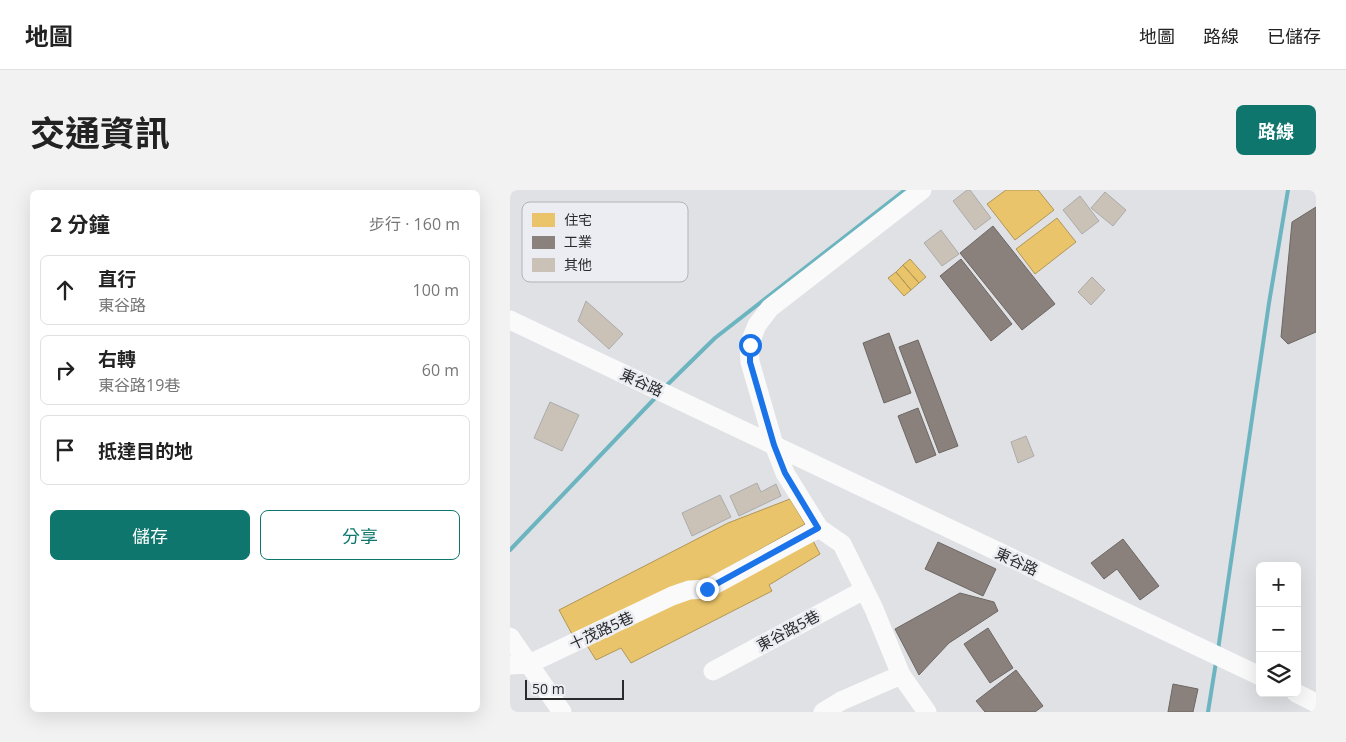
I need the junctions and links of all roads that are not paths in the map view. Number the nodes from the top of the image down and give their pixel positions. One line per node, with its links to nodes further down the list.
1 (922, 190): 3 (street)
2 (510, 320): 3 (street, 東谷路)
3 (774, 445): 4 (street); 10 (street, 東谷路)
4 (818, 528): 5 (street); 7 (street, 十茂路5巷)
5 (864, 590): 9 (street, 東谷路5巷); 11 (street)
6 (510, 637): 7 (street)
7 (529, 664): 8 (street); 14 (street)
8 (510, 665)
9 (713, 671)
10 (1256, 674)
11 (900, 675): 15 (street); 16 (street)
12 (1301, 696): 13 (street)
13 (1316, 703)
14 (562, 712)
15 (823, 712)
16 (927, 712)

